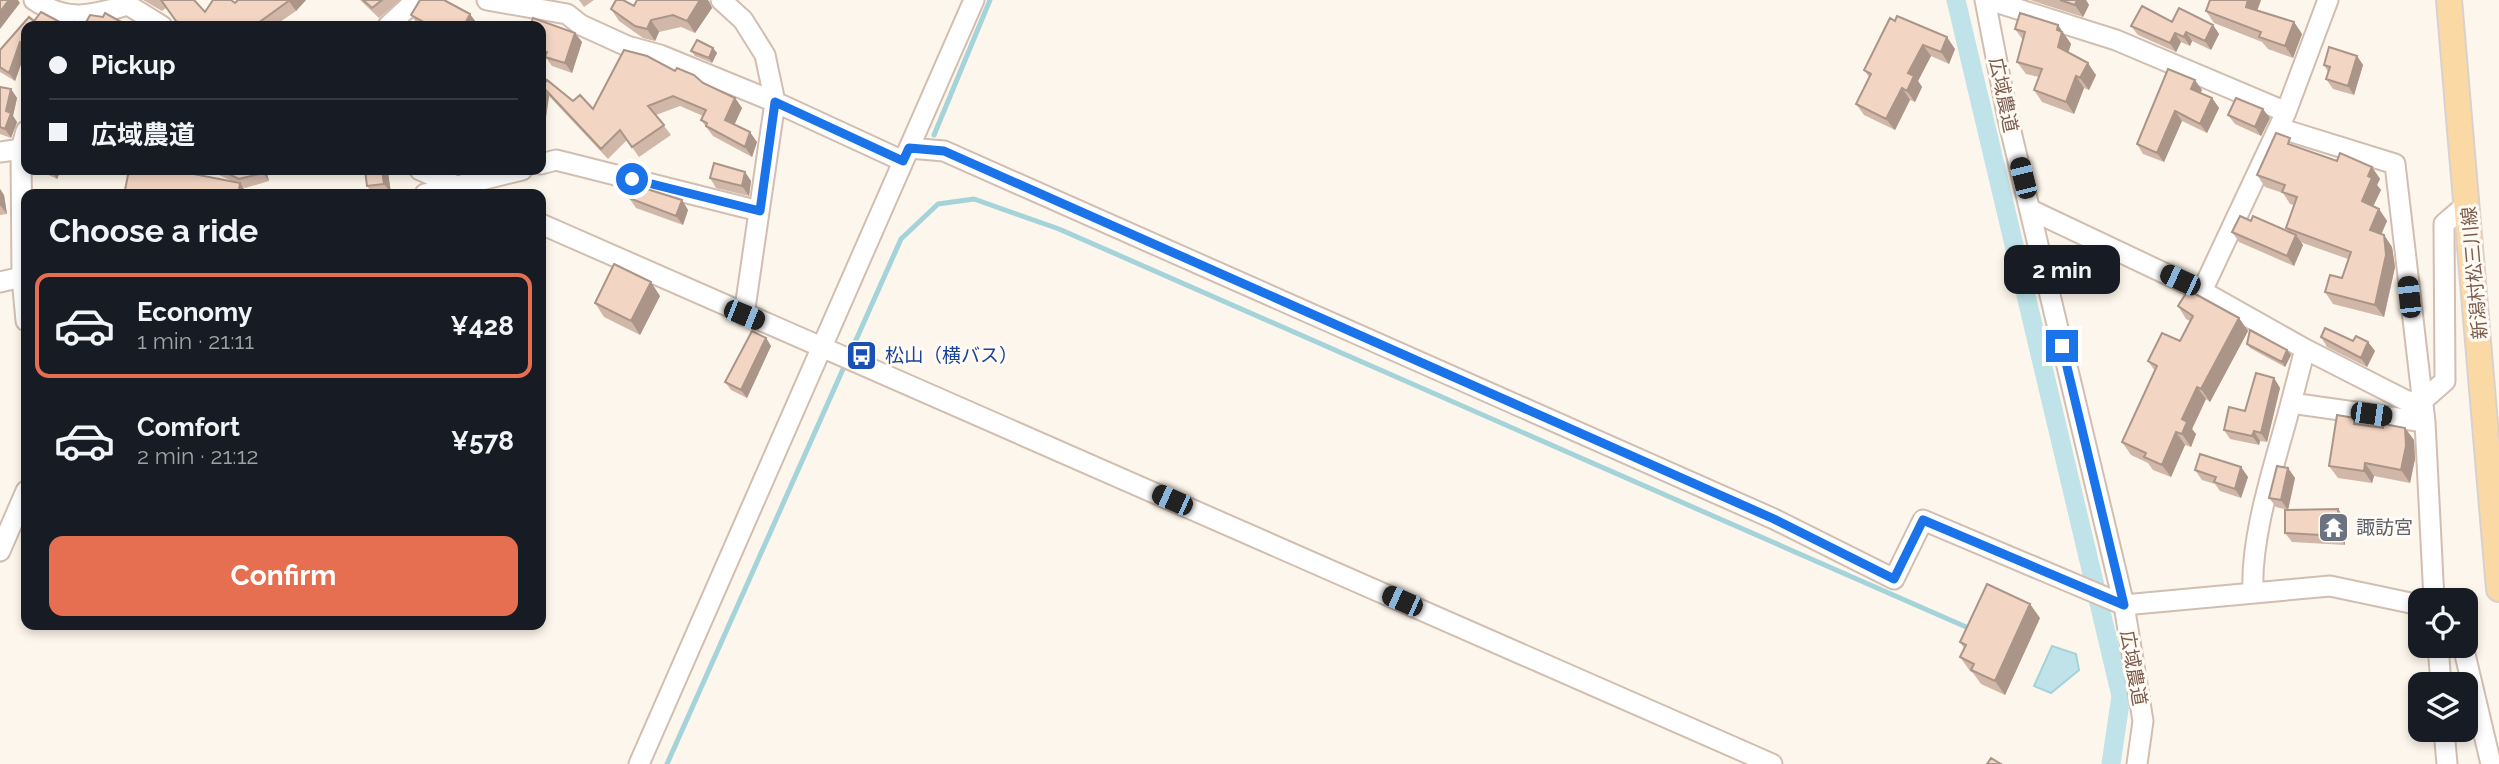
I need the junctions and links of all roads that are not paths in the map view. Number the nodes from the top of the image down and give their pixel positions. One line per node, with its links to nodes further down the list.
1 (34, 0): 10 (street)
2 (416, 0): 13 (street)
3 (487, 0): 9 (street)
4 (722, 0): 14 (street)
5 (974, 0): 18 (street)
6 (1987, 0): 15 (street); 25 (street, 広域農道)
7 (2328, 0): 15 (street)
8 (2449, 0): 24 (main road, 新潟村松三川線)
9 (560, 7): 14 (street)
10 (78, 21)
11 (83, 21): 12 (street)
12 (154, 21)
13 (393, 21)
14 (775, 102): 18 (street); 26 (street)
15 (2282, 120): 30 (street); 35 (street)
16 (21, 142): 17 (street)
17 (0, 152)
18 (906, 155): 32 (street); 42 (street)
19 (546, 163): 26 (street)
20 (431, 175): 22 (street)
21 (509, 175): 23 (street)
22 (463, 189)
23 (472, 189)
24 (2467, 204): 35 (street); 39 (main road, 新潟村松三川線)
25 (2031, 210): 30 (street); 42 (street, 広域農道)
26 (760, 211): 31 (street)
27 (546, 226): 31 (street)
28 (21, 278): 29 (street)
29 (0, 282)
30 (2202, 291): 33 (street)
31 (744, 315): 32 (street)
32 (820, 345): 45 (street); 46 (street)
33 (2305, 348): 34 (street); 35 (street)
34 (2291, 403): 35 (street); 40 (street)
35 (2423, 412): 38 (street)
36 (21, 503): 37 (street)
37 (0, 551)
38 (2433, 588)
39 (2499, 589)
40 (2253, 593): 41 (street); 42 (street)
41 (2408, 602)
42 (2124, 605): 47 (street, 広域農道)
43 (2466, 658): 49 (street)
44 (2445, 742): 48 (street)
45 (639, 764)
46 (1772, 764)
47 (2137, 764)
48 (2447, 764)
49 (2491, 764)

